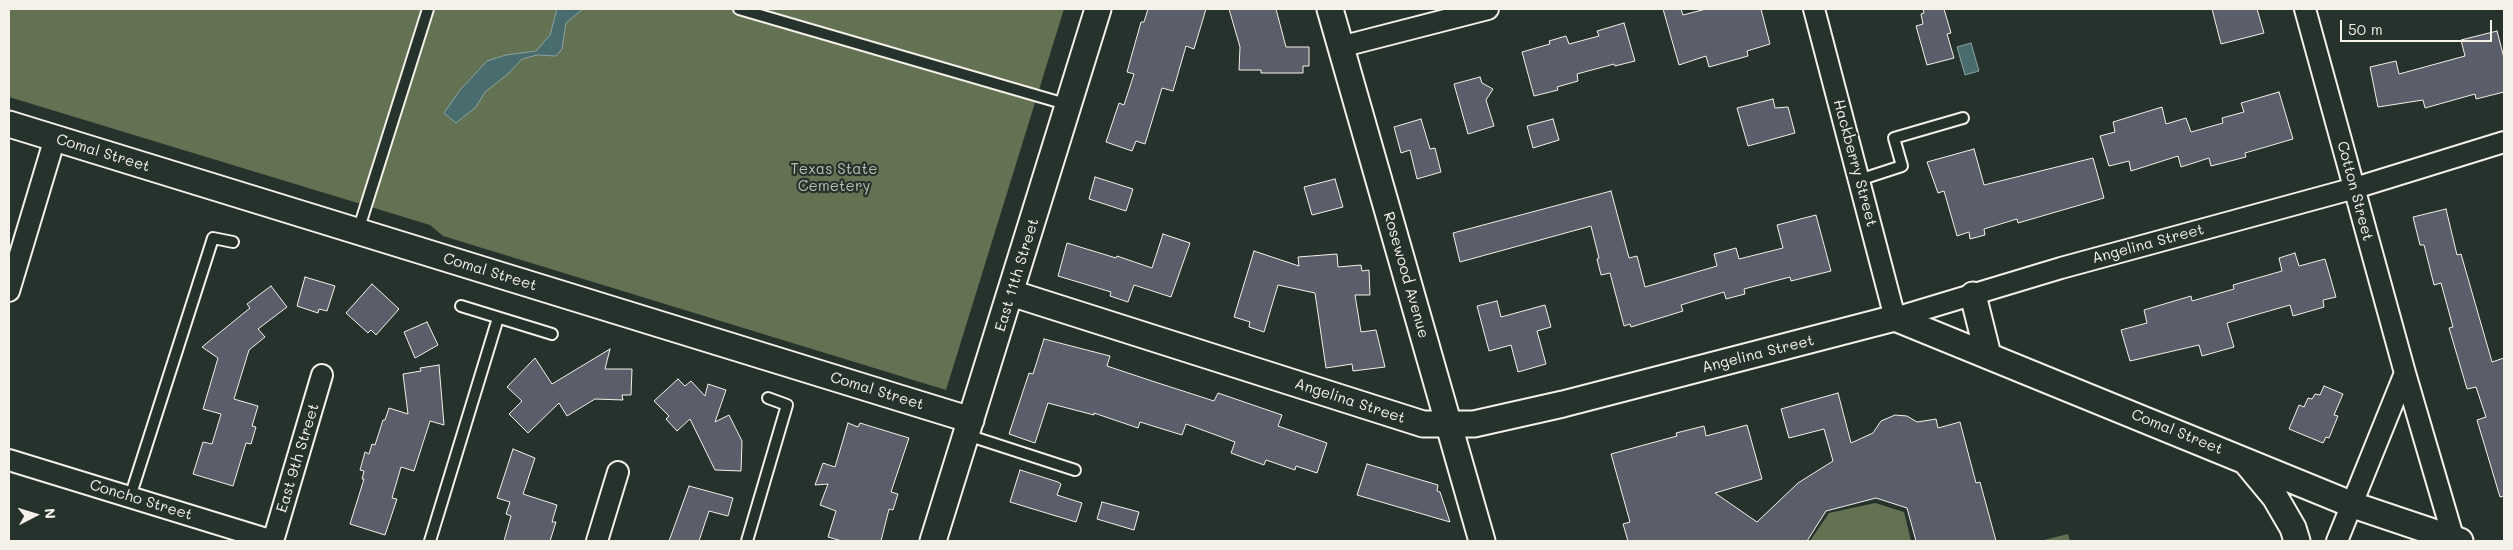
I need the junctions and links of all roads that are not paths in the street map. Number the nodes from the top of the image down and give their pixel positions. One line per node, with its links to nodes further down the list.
1 (428, 9): 16 (lane)
2 (739, 9): 9 (lane)
3 (1098, 9): 9 (street, East 11th Street)
4 (1330, 9): 8 (street, Rosewood Avenue)
5 (1488, 9): 8 (street)
6 (1814, 9): 14 (street, Hackberry Street)
7 (2306, 9): 15 (street, Cotton Street)
8 (1340, 48): 29 (street, Rosewood Avenue)
9 (1070, 105): 19 (street, East 11th Street)
10 (1963, 118): 14 (lane)
11 (9, 124): 12 (street, Comal Street)
12 (55, 138): 16 (street, Comal Street); 18 (street)
13 (2504, 142): 15 (street, Angelina Street)
14 (1859, 180): 23 (street, Hackberry Street)
15 (2355, 188): 20 (street, Angelina Street); 26 (street, Cotton Street)
16 (358, 231): 30 (street, Comal Street)
17 (233, 242): 35 (lane)
18 (9, 292)
19 (1011, 293): 29 (street, Angelina Street); 30 (street, East 11th Street)
20 (1973, 295): 23 (street, Angelina Street); 25 (street)
21 (461, 306): 22 (lane)
22 (498, 318): 24 (lane); 38 (lane)
23 (1896, 318): 25 (street, Comal Street); 29 (street, Angelina Street)
24 (552, 334)
25 (1988, 355): 32 (street, Comal Street)
26 (2405, 373): 36 (street); 45 (street, Cotton Street)
27 (322, 375): 37 (street, East 9th Street)
28 (768, 398): 40 (lane)
29 (1450, 424): 42 (street, Rosewood Avenue)
30 (969, 428): 33 (lane); 41 (street, East 11th Street)
31 (9, 460): 35 (street, Concho Street)
32 (2245, 460): 36 (street, Comal Street); 43 (street)
33 (1075, 470)
34 (618, 472): 39 (street)
35 (130, 497): 37 (street, Concho Street)
36 (2353, 504): 44 (street); 45 (street, Comal Street)
37 (273, 541)
38 (430, 541)
39 (597, 541)
40 (747, 541)
41 (933, 541)
42 (1482, 541)
43 (2297, 541)
44 (2337, 541)
45 (2457, 541)

